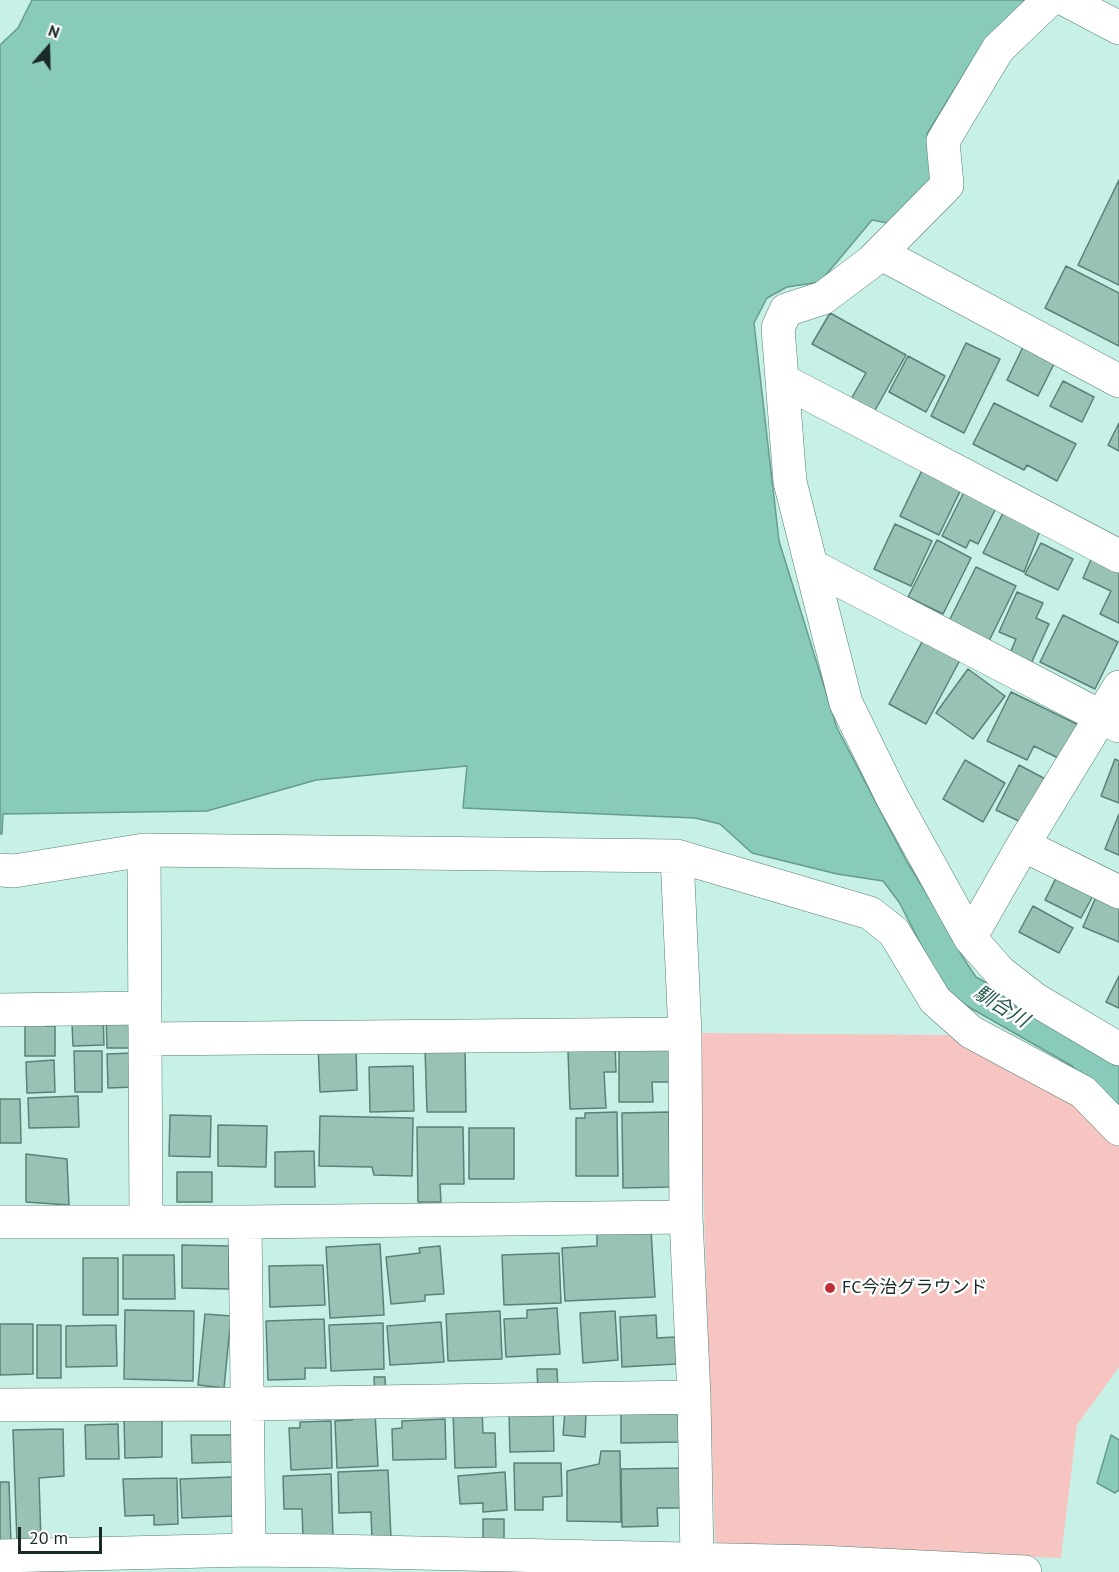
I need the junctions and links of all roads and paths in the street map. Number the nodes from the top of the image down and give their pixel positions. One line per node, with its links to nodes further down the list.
1 (1049, 0): 4 (street)
2 (1066, 0): 3 (street)
3 (1119, 28)
4 (880, 253): 5 (street); 6 (street)
5 (782, 381): 7 (street); 8 (street)
6 (1119, 381)
7 (1119, 556)
8 (812, 566): 10 (street); 16 (street)
9 (1119, 687): 10 (street)
10 (1110, 722): 11 (street)
11 (1023, 845): 15 (street); 16 (street)
12 (144, 849): 13 (street); 14 (street); 18 (street)
13 (677, 856): 19 (street); 21 (street)
14 (0, 870)
15 (1119, 892)
16 (970, 938): 20 (street)
17 (0, 1010): 18 (street)
18 (145, 1023): 19 (street); 24 (street)
19 (685, 1034): 22 (street)
20 (1119, 1049)
21 (1119, 1129)
22 (686, 1217): 25 (street); 26 (street)
23 (0, 1222): 24 (street)
24 (146, 1222): 25 (street)
25 (245, 1222): 28 (street)
26 (694, 1397): 28 (street); 31 (street)
27 (0, 1404): 28 (street)
28 (248, 1404): 29 (street)
29 (249, 1550): 30 (street); 32 (street)
30 (0, 1556)
31 (697, 1559): 32 (street); 33 (street)
32 (331, 1562)
33 (819, 1567): 34 (street)
34 (1025, 1572)

